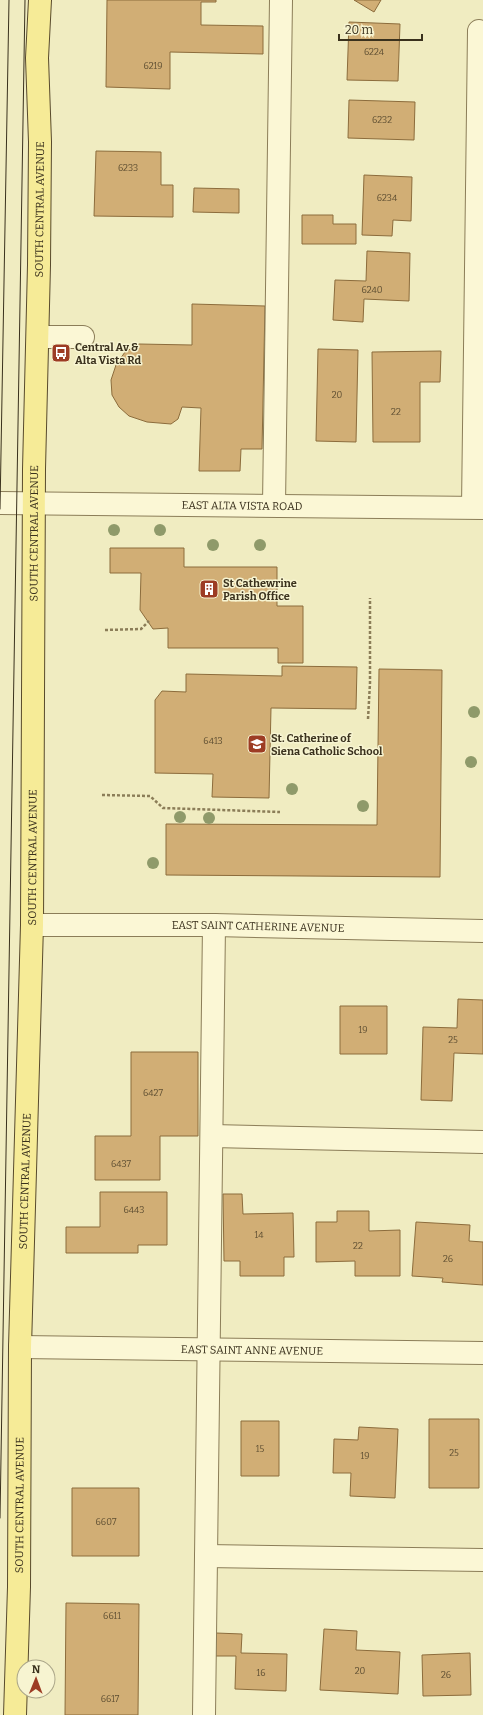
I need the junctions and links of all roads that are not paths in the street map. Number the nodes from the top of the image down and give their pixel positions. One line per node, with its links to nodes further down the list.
1 (40, 0): 5 (main road, SOUTH CENTRAL AVENUE)
2 (281, 0): 8 (street)
3 (479, 31): 9 (street)
4 (83, 337): 5 (street)
5 (38, 338): 7 (main road, SOUTH CENTRAL AVENUE)
6 (0, 503): 7 (street, EAST ALTA VISTA ROAD)
7 (34, 504): 8 (street, EAST ALTA VISTA ROAD); 10 (main road, SOUTH CENTRAL AVENUE)
8 (274, 505): 9 (street, EAST ALTA VISTA ROAD)
9 (478, 508)
10 (32, 925): 11 (street, EAST SAINT CATHERINE AVENUE); 15 (main road, SOUTH CENTRAL AVENUE)
11 (214, 925): 12 (street, EAST SAINT CATHERINE AVENUE); 13 (street)
12 (483, 931)
13 (212, 1136): 14 (street); 16 (street)
14 (483, 1142)
15 (20, 1347): 16 (street, EAST SAINT ANNE AVENUE); 20 (main road, SOUTH CENTRAL AVENUE)
16 (209, 1350): 17 (street, EAST SAINT ANNE AVENUE); 18 (street)
17 (483, 1353)
18 (206, 1556): 19 (street); 21 (street)
19 (483, 1560)
20 (15, 1715)
21 (204, 1715)

